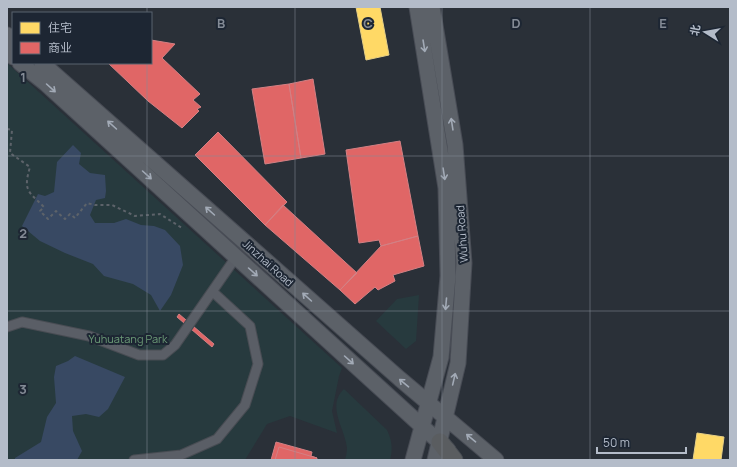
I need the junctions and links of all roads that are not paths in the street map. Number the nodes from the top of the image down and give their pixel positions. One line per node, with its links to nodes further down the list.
1 (418, 7): 8 (main road, Wuhu Road, one-way to 8)
2 (432, 7): 9 (main road, Wuhu Road, one-way to 2)
3 (21, 64): 5 (main road, Jinzhai Road, one-way to 5)
4 (43, 64): 8 (main road, Jinzhai Road, one-way to 4)
5 (236, 257): 6 (street); 10 (main road, Jinzhai Road, one-way to 10)
6 (213, 292): 7 (street); 12 (street)
7 (7, 327)
8 (429, 403): 9 (main road, Jinzhai Road); 10 (main road, Wuhu Road)
9 (445, 417): 11 (main road, Wuhu Road); 17 (main road, Jinzhai Road, one-way to 9)
10 (422, 426): 11 (main road, Jinzhai Road); 13 (main road, Wuhu Road)
11 (440, 442): 14 (main road, Wuhu Road); 15 (highway); 16 (main road, Jinzhai Road)
12 (134, 460)
13 (413, 460)
14 (435, 460)
15 (454, 460)
16 (459, 460)
17 (496, 460)

